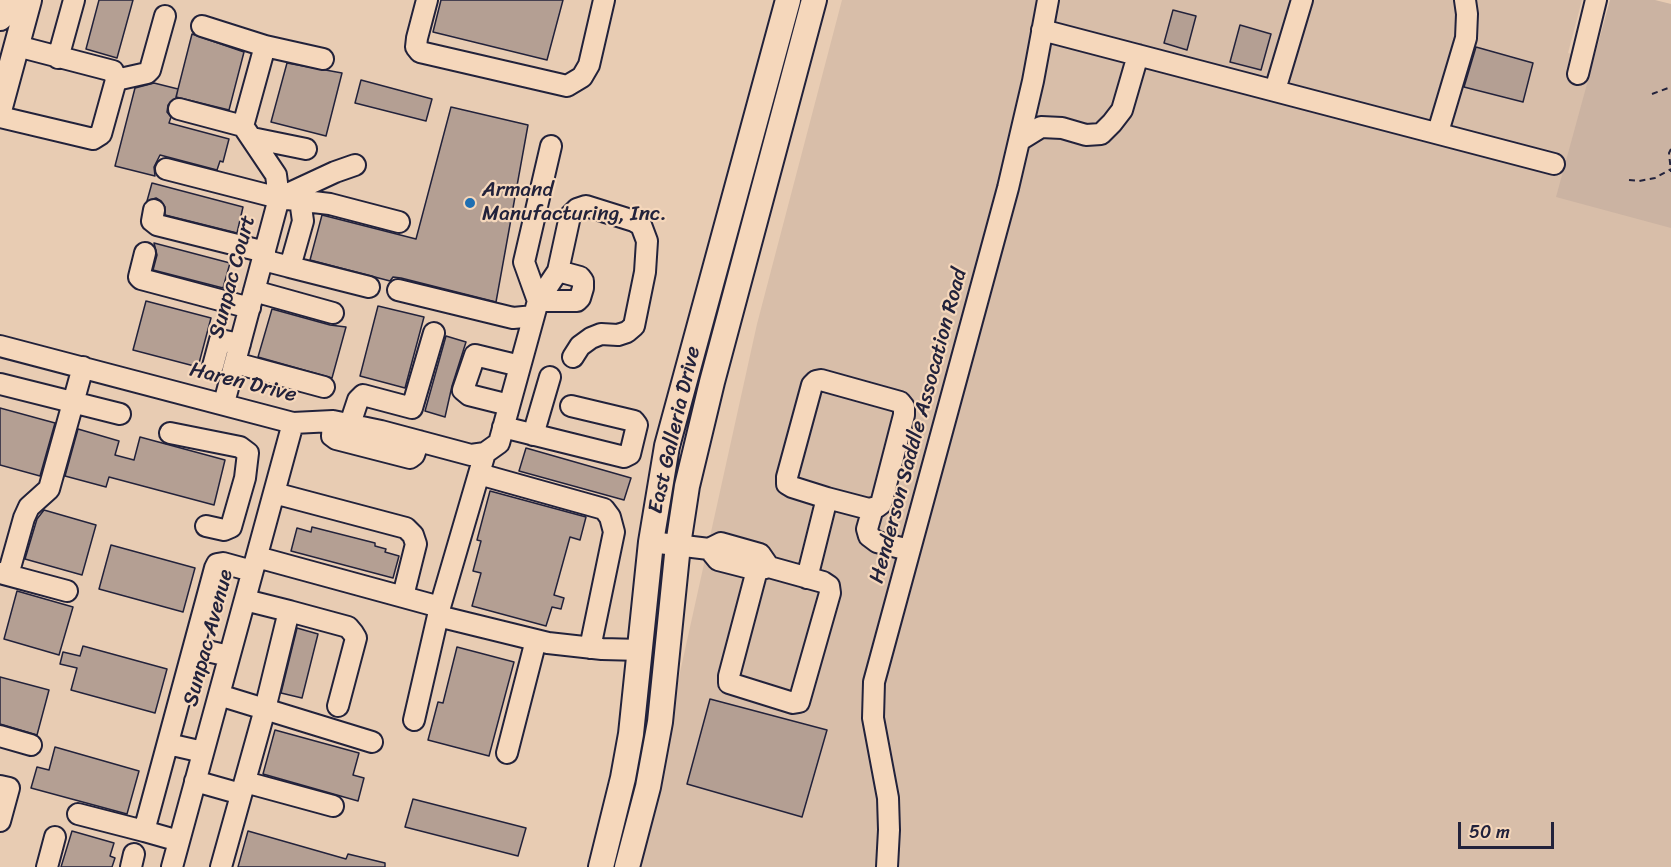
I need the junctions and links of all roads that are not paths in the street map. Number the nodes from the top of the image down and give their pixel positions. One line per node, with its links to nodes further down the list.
1 (5, 0): 13 (main road)
2 (29, 0): 16 (main road)
3 (74, 0): 19 (street)
4 (427, 0): 5 (street)
5 (604, 0)
6 (788, 0): 78 (main road, East Galleria Drive)
7 (814, 0): 79 (main road, East Galleria Drive)
8 (1048, 0): 15 (street, Henderson Saddle Assocation Road)
9 (1302, 0): 23 (street)
10 (1465, 0): 28 (street)
11 (1596, 0): 21 (street)
12 (165, 16): 22 (street)
13 (0, 18)
14 (202, 26): 17 (street)
15 (1042, 30): 18 (street); 29 (street, Henderson Saddle Assocation Road)
16 (17, 46): 19 (street); 24 (main road)
17 (265, 46): 20 (street); 27 (street)
18 (1138, 55): 23 (street); 29 (street)
19 (58, 58): 22 (street)
20 (323, 59)
21 (1578, 74)
22 (116, 80): 26 (street)
23 (1275, 90): 28 (street)
24 (0, 107)
25 (179, 109): 27 (street)
26 (0, 117)
27 (247, 132): 31 (street); 35 (street)
28 (1438, 132): 32 (street)
29 (1020, 140): 80 (street, Henderson Saddle Assocation Road)
30 (551, 146): 46 (street)
31 (306, 149)
32 (1554, 164)
33 (355, 165): 35 (street)
34 (165, 169): 35 (street)
35 (279, 198): 36 (street); 40 (street, Sunpac Court)
36 (300, 200): 38 (street); 41 (street)
37 (154, 210): 40 (street)
38 (399, 222)
39 (145, 253): 45 (street)
40 (264, 256): 41 (street); 45 (street, Sunpac Court)
41 (290, 267): 43 (street)
42 (558, 271): 46 (street); 46 (street); 51 (street)
43 (369, 287)
44 (398, 290): 46 (street)
45 (252, 299): 47 (street); 50 (street, Sunpac Court)
46 (536, 309): 53 (street)
47 (333, 313)
48 (434, 333): 62 (street)
49 (0, 346): 54 (street, Haren Drive)
50 (237, 354): 52 (street); 57 (street); 59 (street, Sunpac Court)
51 (573, 357)
52 (213, 366)
53 (520, 366): 60 (street); 60 (street)
54 (83, 367): 58 (street); 59 (street, Haren Drive)
55 (550, 377): 68 (street)
56 (0, 384): 58 (street)
57 (324, 387)
58 (73, 402): 63 (street); 83 (street)
59 (224, 403): 64 (street, Haren Drive)
60 (509, 405): 66 (street)
61 (572, 406): 68 (street)
62 (412, 408): 65 (street); 69 (street)
63 (120, 414)
64 (293, 423): 65 (street, Haren Drive); 72 (street, Sunpac Avenue)
65 (342, 423): 69 (street)
66 (503, 427): 68 (street); 70 (street)
67 (170, 433): 71 (street)
68 (533, 435)
69 (412, 439): 70 (street)
70 (480, 461): 89 (street); 92 (street)
71 (245, 478): 72 (street); 76 (street)
72 (275, 490): 77 (street, Sunpac Avenue); 86 (street)
73 (828, 498): 74 (street); 74 (street); 84 (street)
74 (873, 508): 80 (street)
75 (206, 526): 76 (street)
76 (231, 527): 77 (street)
77 (262, 536): 81 (street, Sunpac Avenue)
78 (651, 542): 79 (street); 93 (main road, East Galleria Drive)
79 (678, 544): 82 (street); 118 (main road, East Galleria Drive)
80 (909, 550): 119 (street, Henderson Saddle Assocation Road)
81 (254, 564): 86 (street); 87 (street, Sunpac Avenue); 91 (street)
82 (763, 568): 84 (street); 84 (street)
83 (4, 574): 85 (street)
84 (807, 578)
85 (67, 591)
86 (403, 596): 89 (street)
87 (245, 600): 88 (street); 94 (street, Sunpac Avenue)
88 (289, 611): 96 (street); 97 (street)
89 (439, 611): 90 (street); 98 (street)
90 (536, 640): 92 (street); 104 (street)
91 (194, 648): 94 (street); 101 (street)
92 (590, 648): 93 (street)
93 (641, 651): 117 (main road, East Galleria Drive)
94 (229, 656): 95 (street, Sunpac Avenue)
95 (219, 695): 97 (street); 103 (street, Sunpac Avenue)
96 (338, 706)
97 (265, 710): 100 (street); 107 (street)
98 (414, 720)
99 (0, 736): 102 (street)
100 (372, 742)
101 (168, 744): 103 (street); 111 (street)
102 (31, 745)
103 (203, 752): 105 (street, Sunpac Avenue)
104 (507, 753)
105 (195, 781): 107 (street); 113 (street, Sunpac Avenue)
106 (0, 786): 110 (street)
107 (243, 788): 108 (street); 116 (street)
108 (333, 806)
109 (78, 814): 111 (street)
110 (0, 821)
111 (144, 831): 113 (street)
112 (55, 837): 114 (street)
113 (179, 840): 115 (street, Sunpac Avenue)
114 (47, 867)
115 (172, 867)
116 (221, 867)
117 (601, 867)
118 (627, 867)
119 (887, 867)

